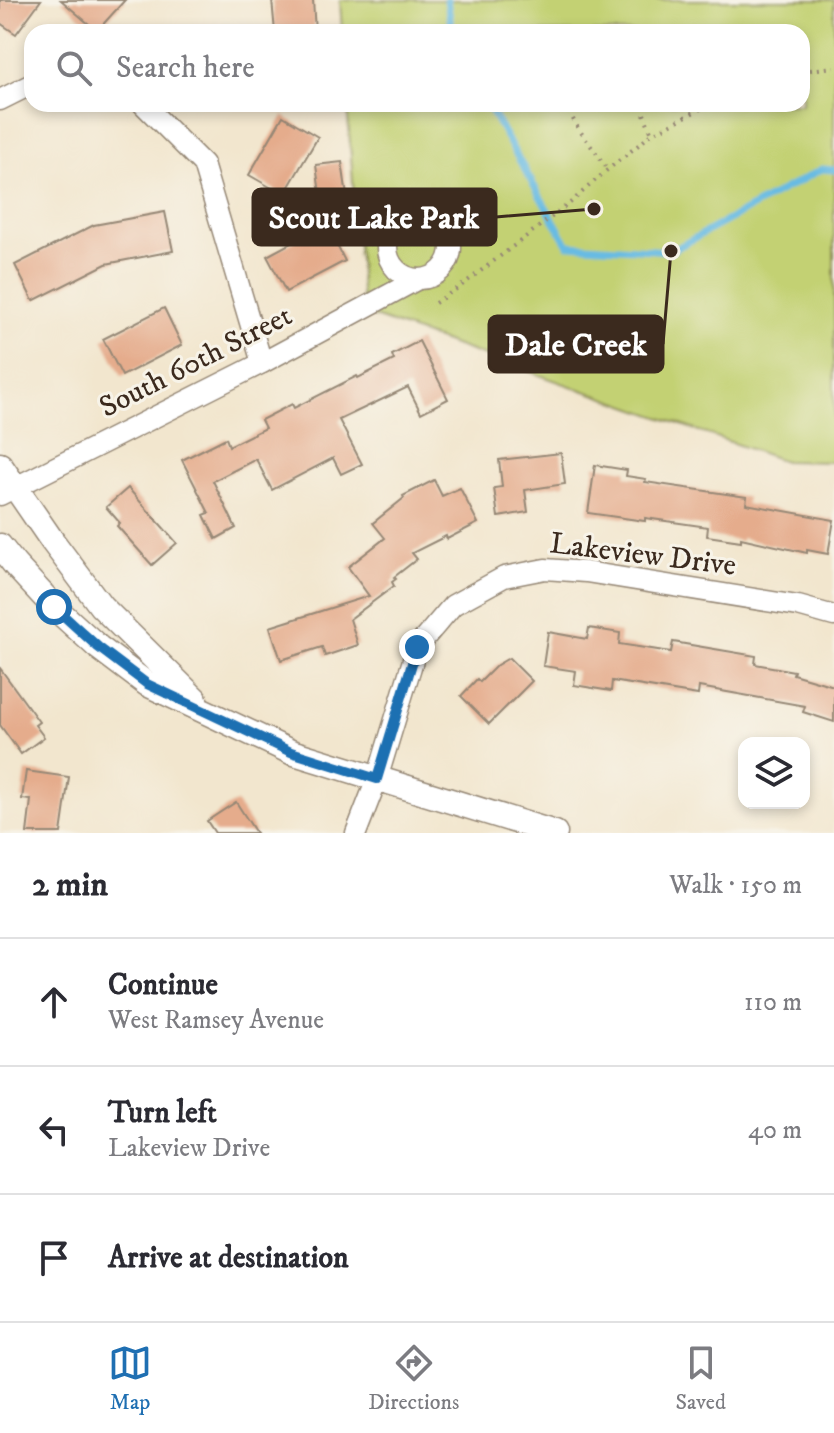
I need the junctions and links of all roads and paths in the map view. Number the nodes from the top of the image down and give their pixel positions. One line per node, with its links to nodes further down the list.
1 (834, 67): 2 (path)
2 (810, 70)
3 (24, 88): 4 (street)
4 (0, 100)
5 (151, 112): 13 (street)
6 (569, 112): 10 (path)
7 (695, 112): 9 (path)
8 (644, 114): 9 (path)
9 (652, 134): 10 (path)
10 (608, 170): 12 (path)
11 (418, 279): 13 (street, South 60th Street)
12 (435, 303)
13 (262, 363): 15 (street, South 60th Street)
14 (0, 465): 15 (street)
15 (8, 491): 18 (street)
16 (0, 546): 18 (street)
17 (834, 616): 19 (street, Lakeview Drive)
18 (210, 714): 19 (street)
19 (377, 779): 20 (street, Lakeview Drive); 21 (street)
20 (356, 833)
21 (555, 833)

